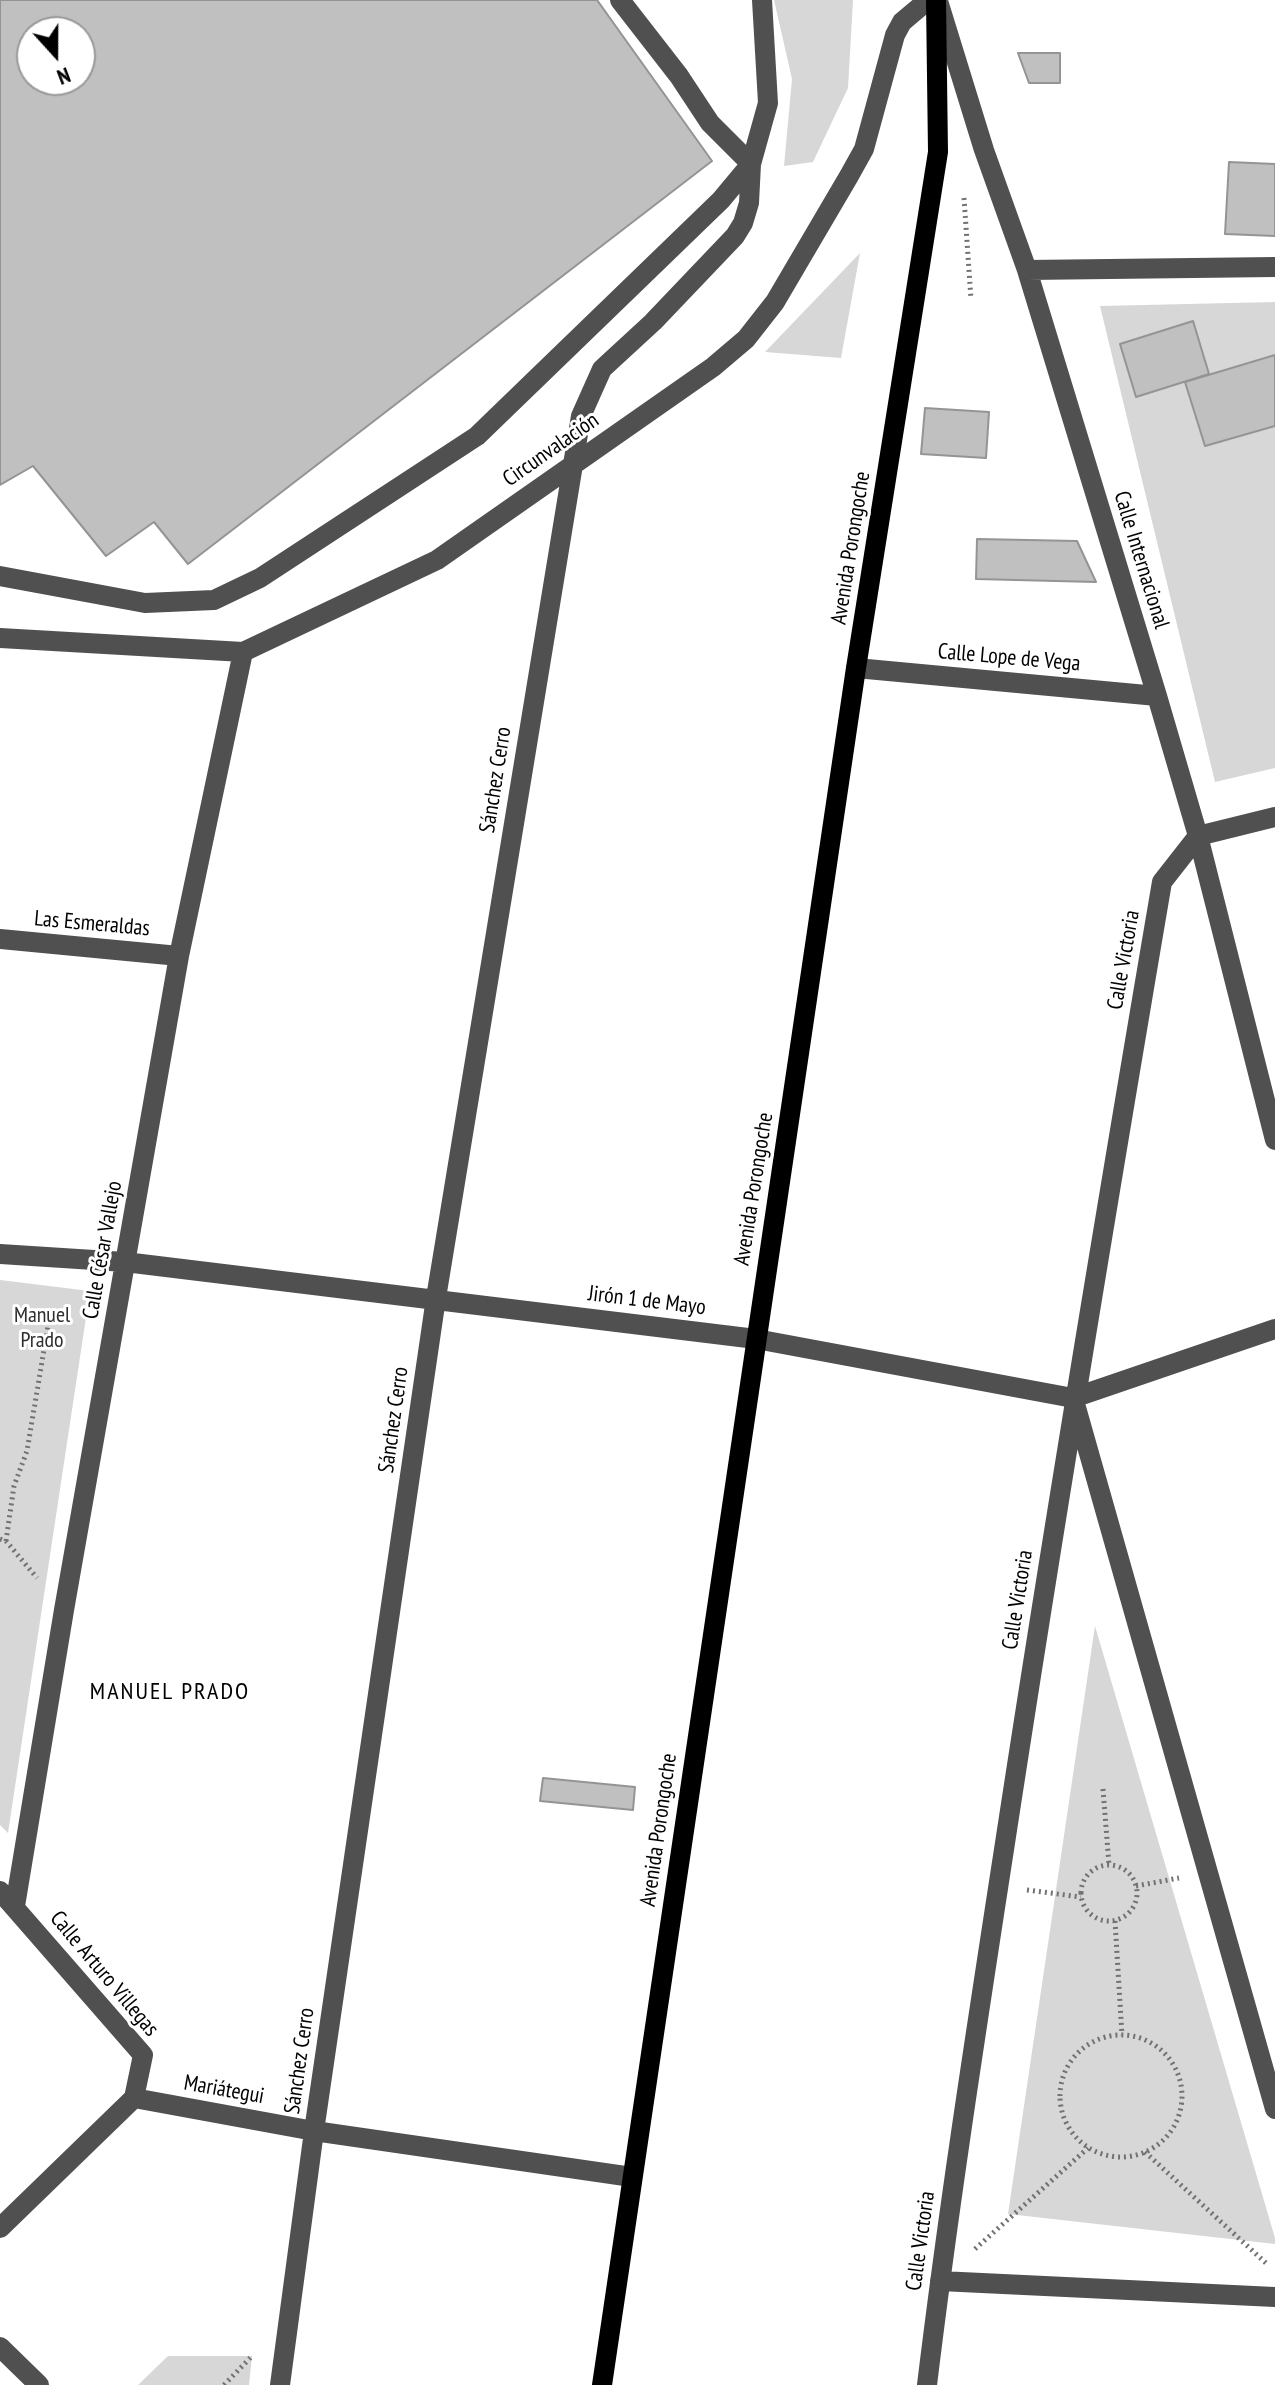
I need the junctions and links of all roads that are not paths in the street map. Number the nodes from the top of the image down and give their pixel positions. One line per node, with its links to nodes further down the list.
1 (620, 0): 5 (street)
2 (762, 0): 5 (street)
3 (928, 0): 8 (street, Circunvalación)
4 (937, 0): 7 (street, Calle Internacional); 12 (main road, Avenida Porongoche)
5 (751, 164): 8 (street, Sánchez Cerro); 9 (street)
6 (1275, 267): 7 (street)
7 (1027, 270): 13 (street, Calle Internacional)
8 (572, 465): 11 (street, Circunvalación); 21 (street, Sánchez Cerro)
9 (0, 576)
10 (0, 638): 11 (street, Circunvalación)
11 (243, 652): 17 (street, Calle César Vallejo)
12 (856, 668): 13 (street, Calle Lope de Vega); 23 (main road, Avenida Porongoche)
13 (1157, 696): 15 (street, Calle Internacional)
14 (1275, 817): 15 (street)
15 (1198, 836): 18 (street, Calle Internacional); 24 (street, Calle Victoria)
16 (0, 939): 17 (street, Las Esmeraldas)
17 (179, 956): 20 (street, Calle César Vallejo)
18 (1275, 1140)
19 (0, 1254): 20 (street, Jirón 1 de Mayo)
20 (125, 1262): 21 (street, Jirón 1 de Mayo); 26 (street, Calle César Vallejo)
21 (436, 1298): 23 (street, Jirón 1 de Mayo); 29 (street, Sánchez Cerro)
22 (1275, 1329): 24 (street, Jirón 1 de Mayo)
23 (756, 1339): 24 (street, Jirón 1 de Mayo); 30 (main road, Avenida Porongoche)
24 (1073, 1398): 28 (street); 32 (street, Calle Victoria)
25 (0, 1891): 26 (street, Calle Arturo Villegas)
26 (15, 1906): 27 (street, Calle Arturo Villegas)
27 (134, 2098): 29 (street, Mariátegui); 31 (street)
28 (1275, 2109)
29 (314, 2131): 30 (street, Mariátegui); 36 (street, Sánchez Cerro)
30 (632, 2177): 37 (main road, Avenida Porongoche)
31 (0, 2228)
32 (940, 2281): 33 (street); 38 (street, Calle Victoria)
33 (1275, 2297)
34 (0, 2347): 35 (street)
35 (39, 2385)
36 (280, 2385)
37 (602, 2385)
38 (927, 2385)

